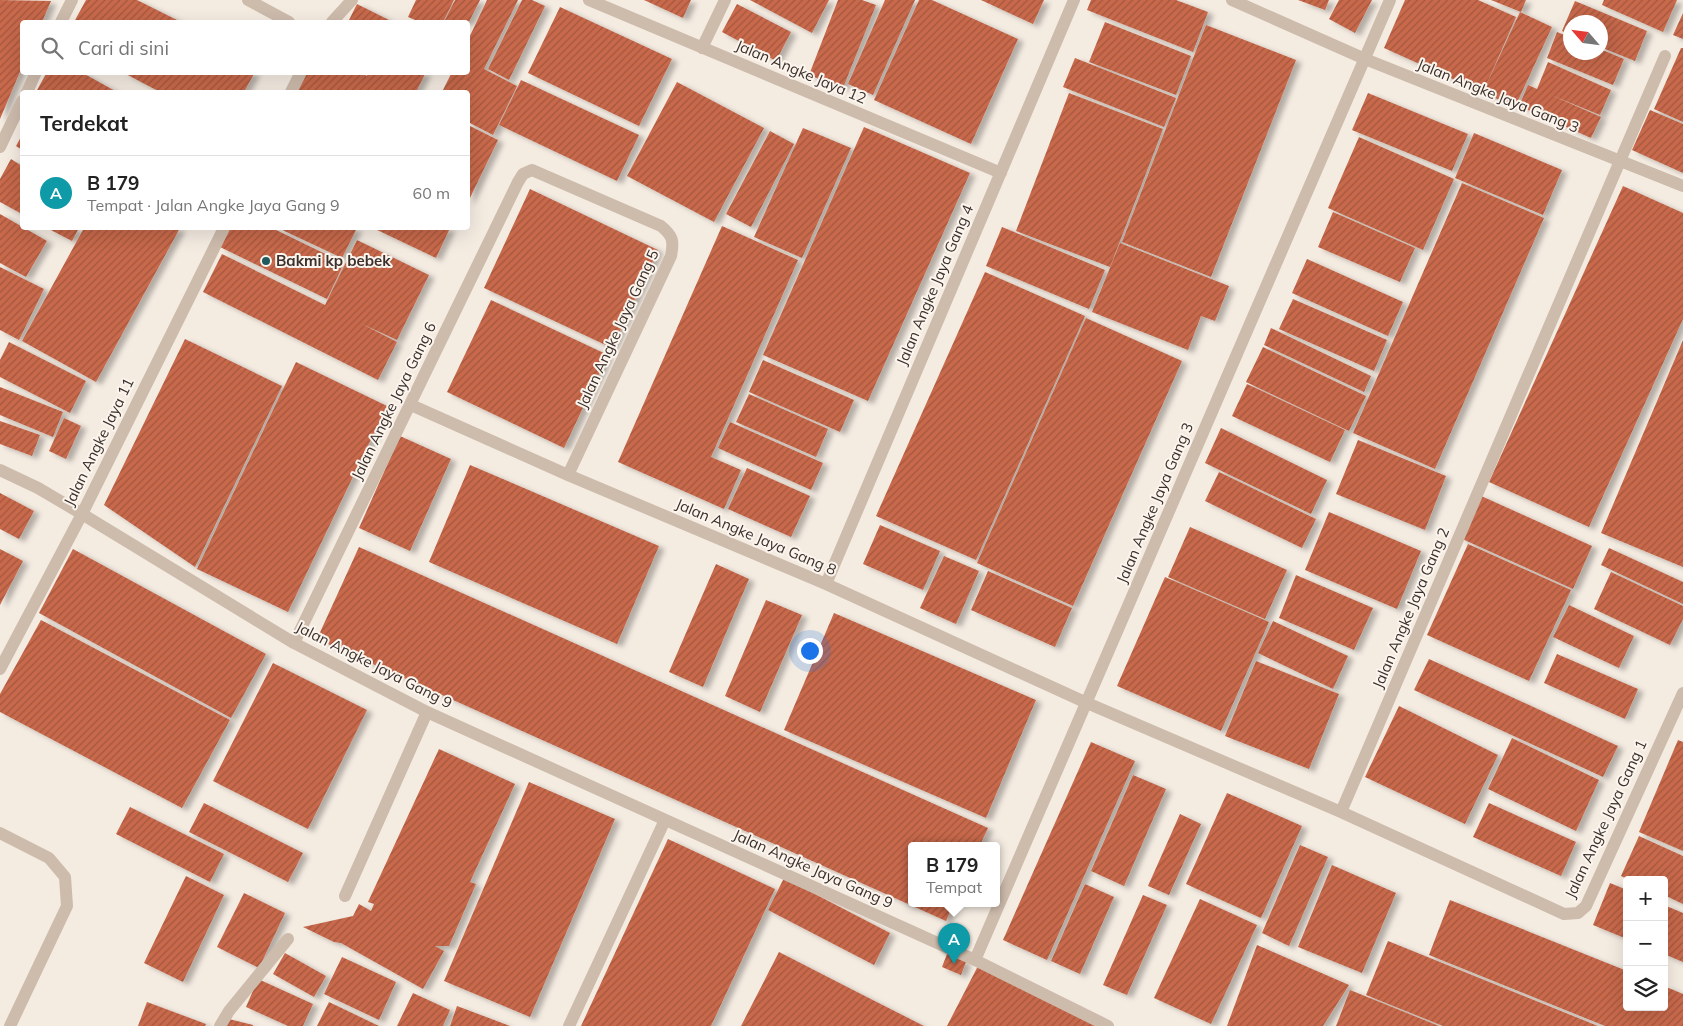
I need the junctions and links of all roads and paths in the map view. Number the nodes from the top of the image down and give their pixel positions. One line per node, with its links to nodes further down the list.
1 (72, 0): 9 (street)
2 (248, 0): 10 (street)
3 (352, 0): 11 (street)
4 (589, 0): 12 (street, Jalan Angke Jaya 12)
5 (725, 0): 12 (street)
6 (1074, 0): 22 (street, Jalan Angke Jaya Gang 4)
7 (1232, 0): 14 (street)
8 (1390, 0): 14 (street, Jalan Angke Jaya Gang 3)
9 (62, 20)
10 (285, 20)
11 (334, 20)
12 (702, 48): 22 (street, Jalan Angke Jaya 12)
13 (1665, 56): 21 (street, Jalan Angke Jaya Gang 2)
14 (1365, 58): 21 (street, Jalan Angke Jaya Gang 3); 34 (street, Jalan Angke Jaya Gang 3)
15 (35, 75): 17 (street)
16 (300, 75): 18 (street)
17 (28, 90)
18 (292, 90)
19 (20, 105): 20 (street)
20 (0, 147)
21 (1620, 163): 24 (street); 36 (street, Jalan Angke Jaya Gang 2)
22 (1001, 173): 30 (street, Jalan Angke Jaya Gang 4)
23 (523, 174): 26 (street, Jalan Angke Jaya Gang 6); 28 (street, Jalan Angke Jaya Gang 5)
24 (1683, 186)
25 (223, 230): 29 (street, Jalan Angke Jaya 11)
26 (411, 404): 28 (street, Jalan Angke Jaya Gang 8); 31 (street, Jalan Angke Jaya Gang 6)
27 (0, 470): 29 (street, Jalan Angke Jaya Gang 9)
28 (568, 475): 30 (street, Jalan Angke Jaya Gang 8)
29 (82, 514): 31 (street, Jalan Angke Jaya Gang 9); 32 (street, Jalan Angke Jaya 11)
30 (826, 584): 34 (street, Jalan Angke Jaya Gang 8)
31 (294, 643): 35 (street, Jalan Angke Jaya Gang 9)
32 (0, 669)
33 (1683, 693): 36 (street, Jalan Angke Jaya Gang 1)
34 (1087, 702): 36 (street); 40 (street, Jalan Angke Jaya Gang 3)
35 (427, 712): 37 (street, Jalan Angke Jaya Gang 9); 39 (street)
36 (1341, 812)
37 (666, 820): 43 (street, Jalan Angke Jaya Gang 9); 46 (street)
38 (0, 833): 44 (street)
39 (345, 896)
40 (1000, 902)
41 (998, 907): 43 (street, Jalan Angke Jaya Gang 3)
42 (288, 939): 45 (street)
43 (975, 960): 47 (street, Jalan Angke Jaya Gang 9)
44 (10, 1026)
45 (220, 1026)
46 (569, 1026)
47 (1108, 1026)

